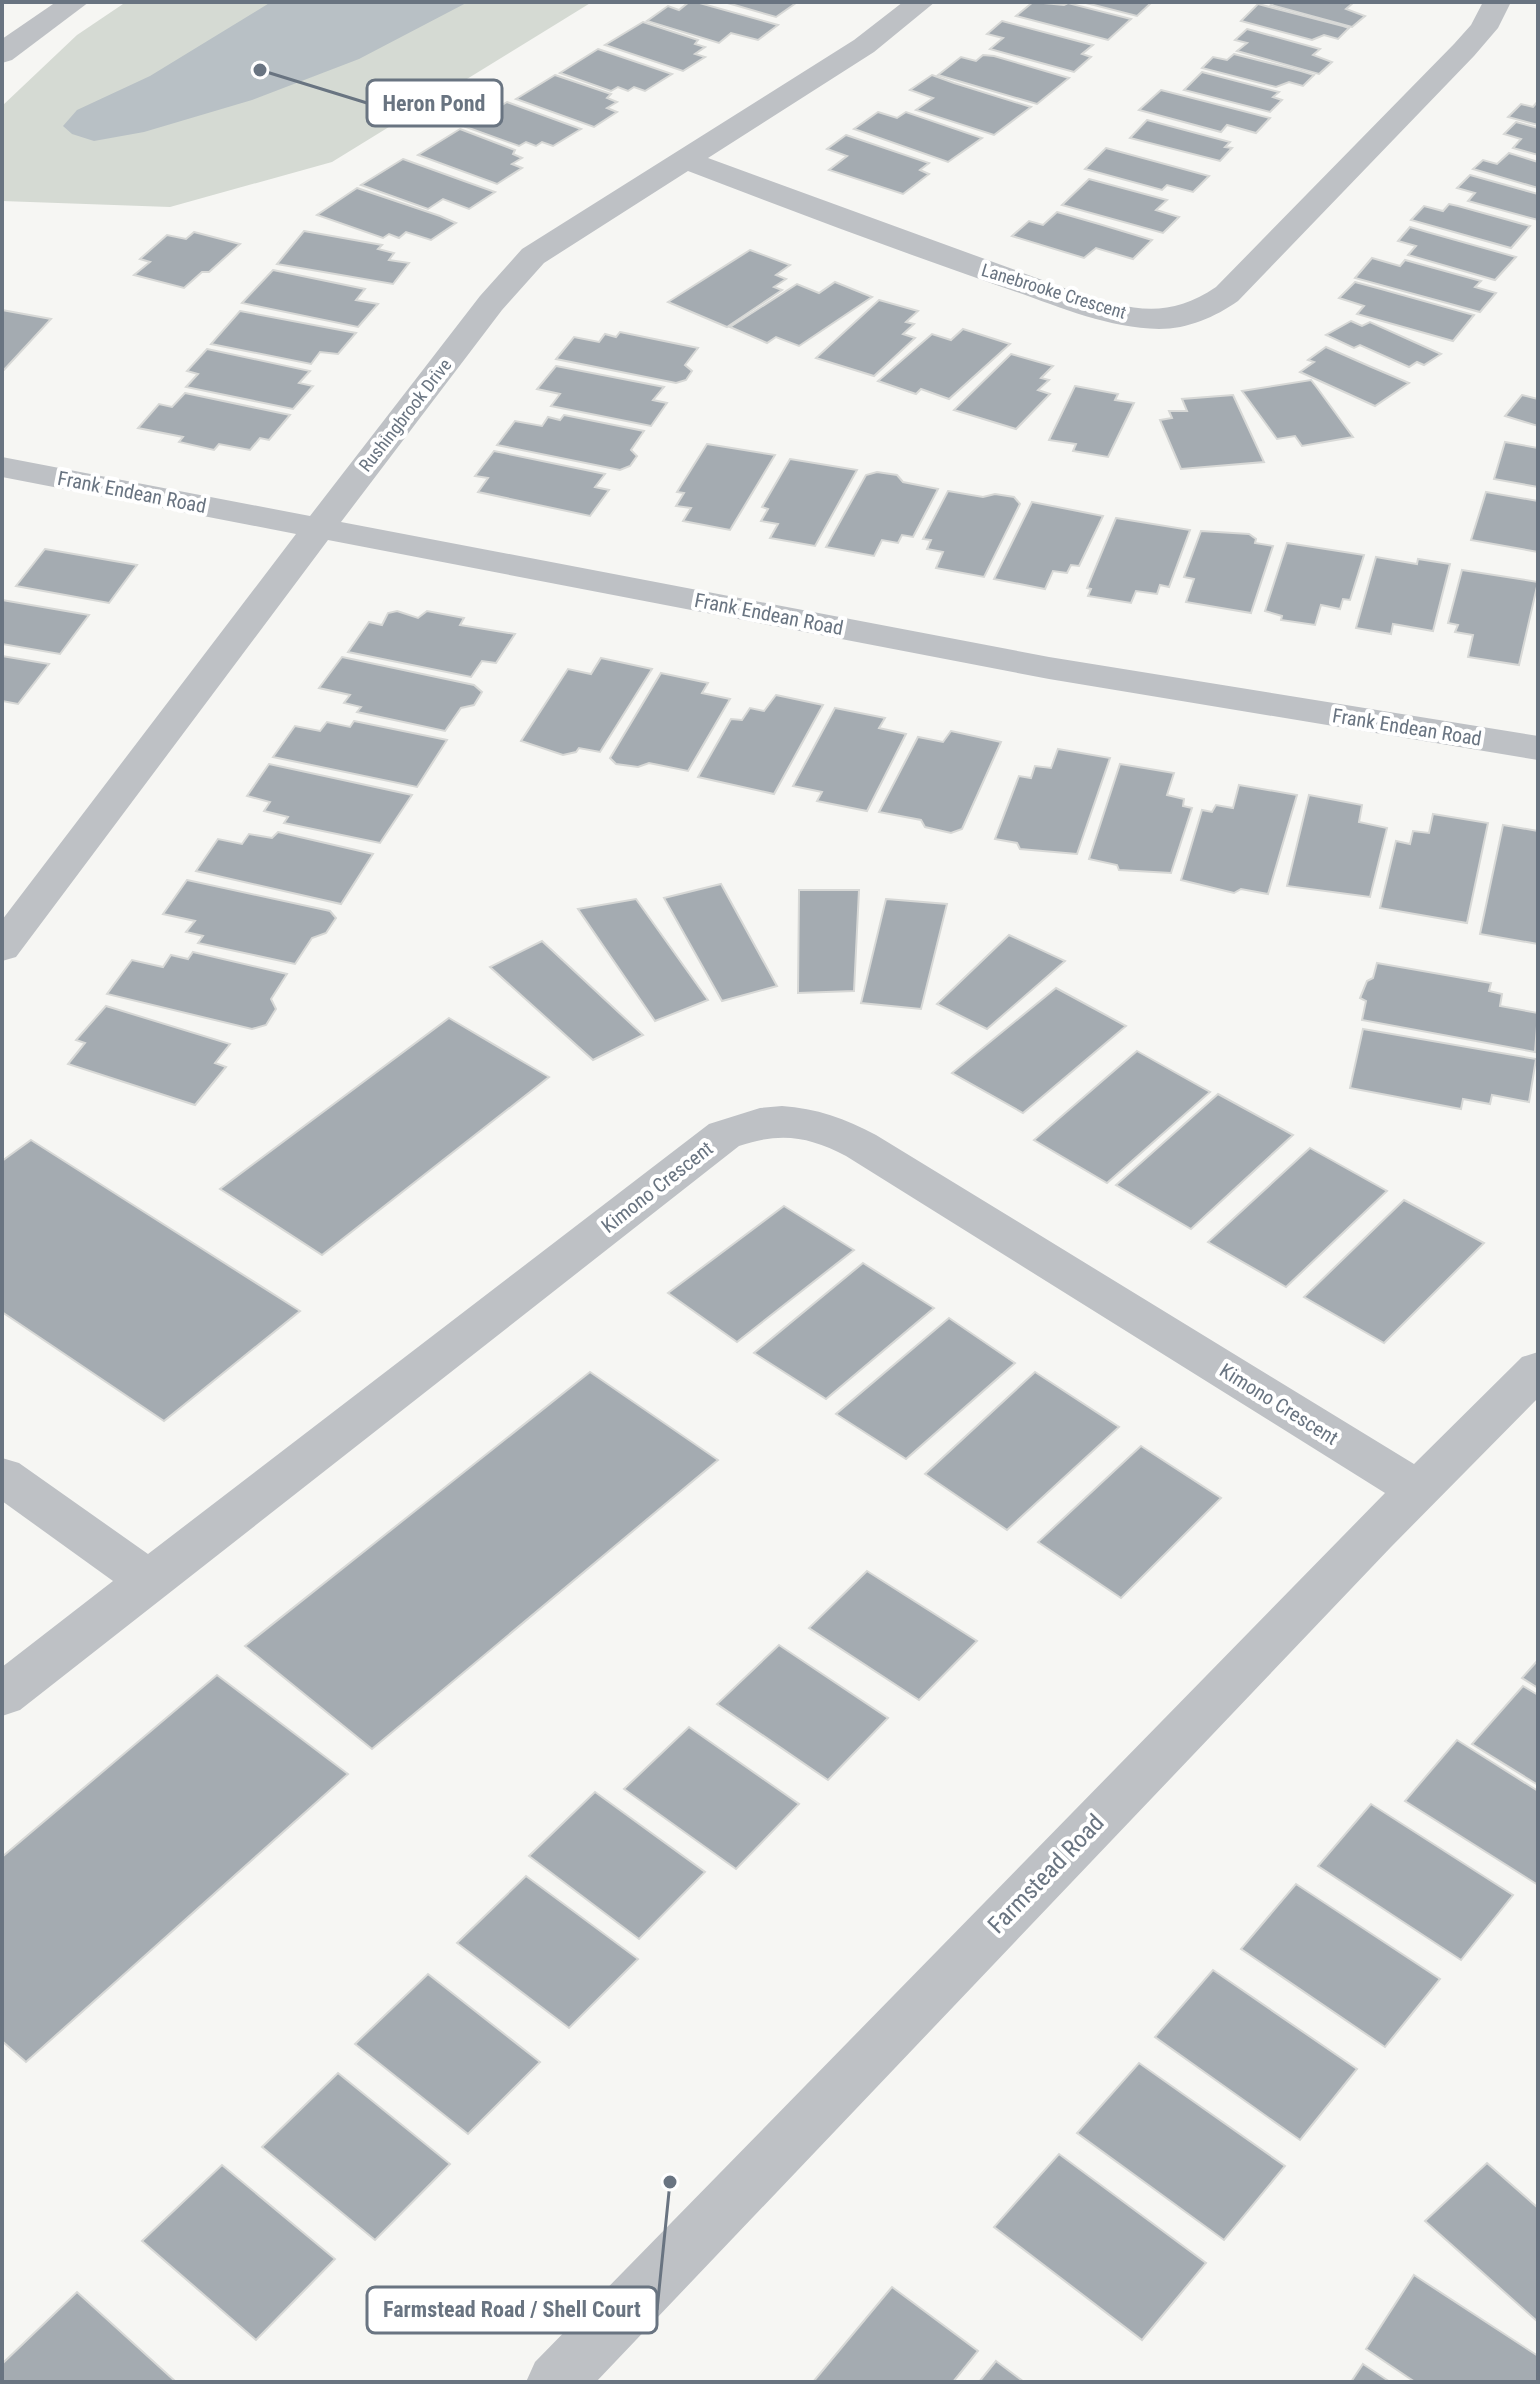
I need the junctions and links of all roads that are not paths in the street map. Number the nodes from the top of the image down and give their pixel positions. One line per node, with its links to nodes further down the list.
1 (75, 2): 4 (street)
2 (921, 2): 5 (street, Rushingbrook Drive)
3 (1497, 2): 5 (street, Lanebrooke Crescent)
4 (7, 43)
5 (686, 160): 7 (street, Rushingbrook Drive)
6 (2, 467): 7 (street, Frank Endean Road)
7 (320, 528): 8 (street, Frank Endean Road); 9 (street, Rushingbrook Drive)
8 (1538, 748)
9 (2, 948)
10 (1538, 1369): 12 (street, Farmstead Road)
11 (2, 1476): 13 (street)
12 (1418, 1490): 13 (street, Kimono Crescent); 15 (street, Farmstead Road)
13 (148, 1580): 14 (street, Kimono Crescent)
14 (2, 1695)
15 (556, 2382)

